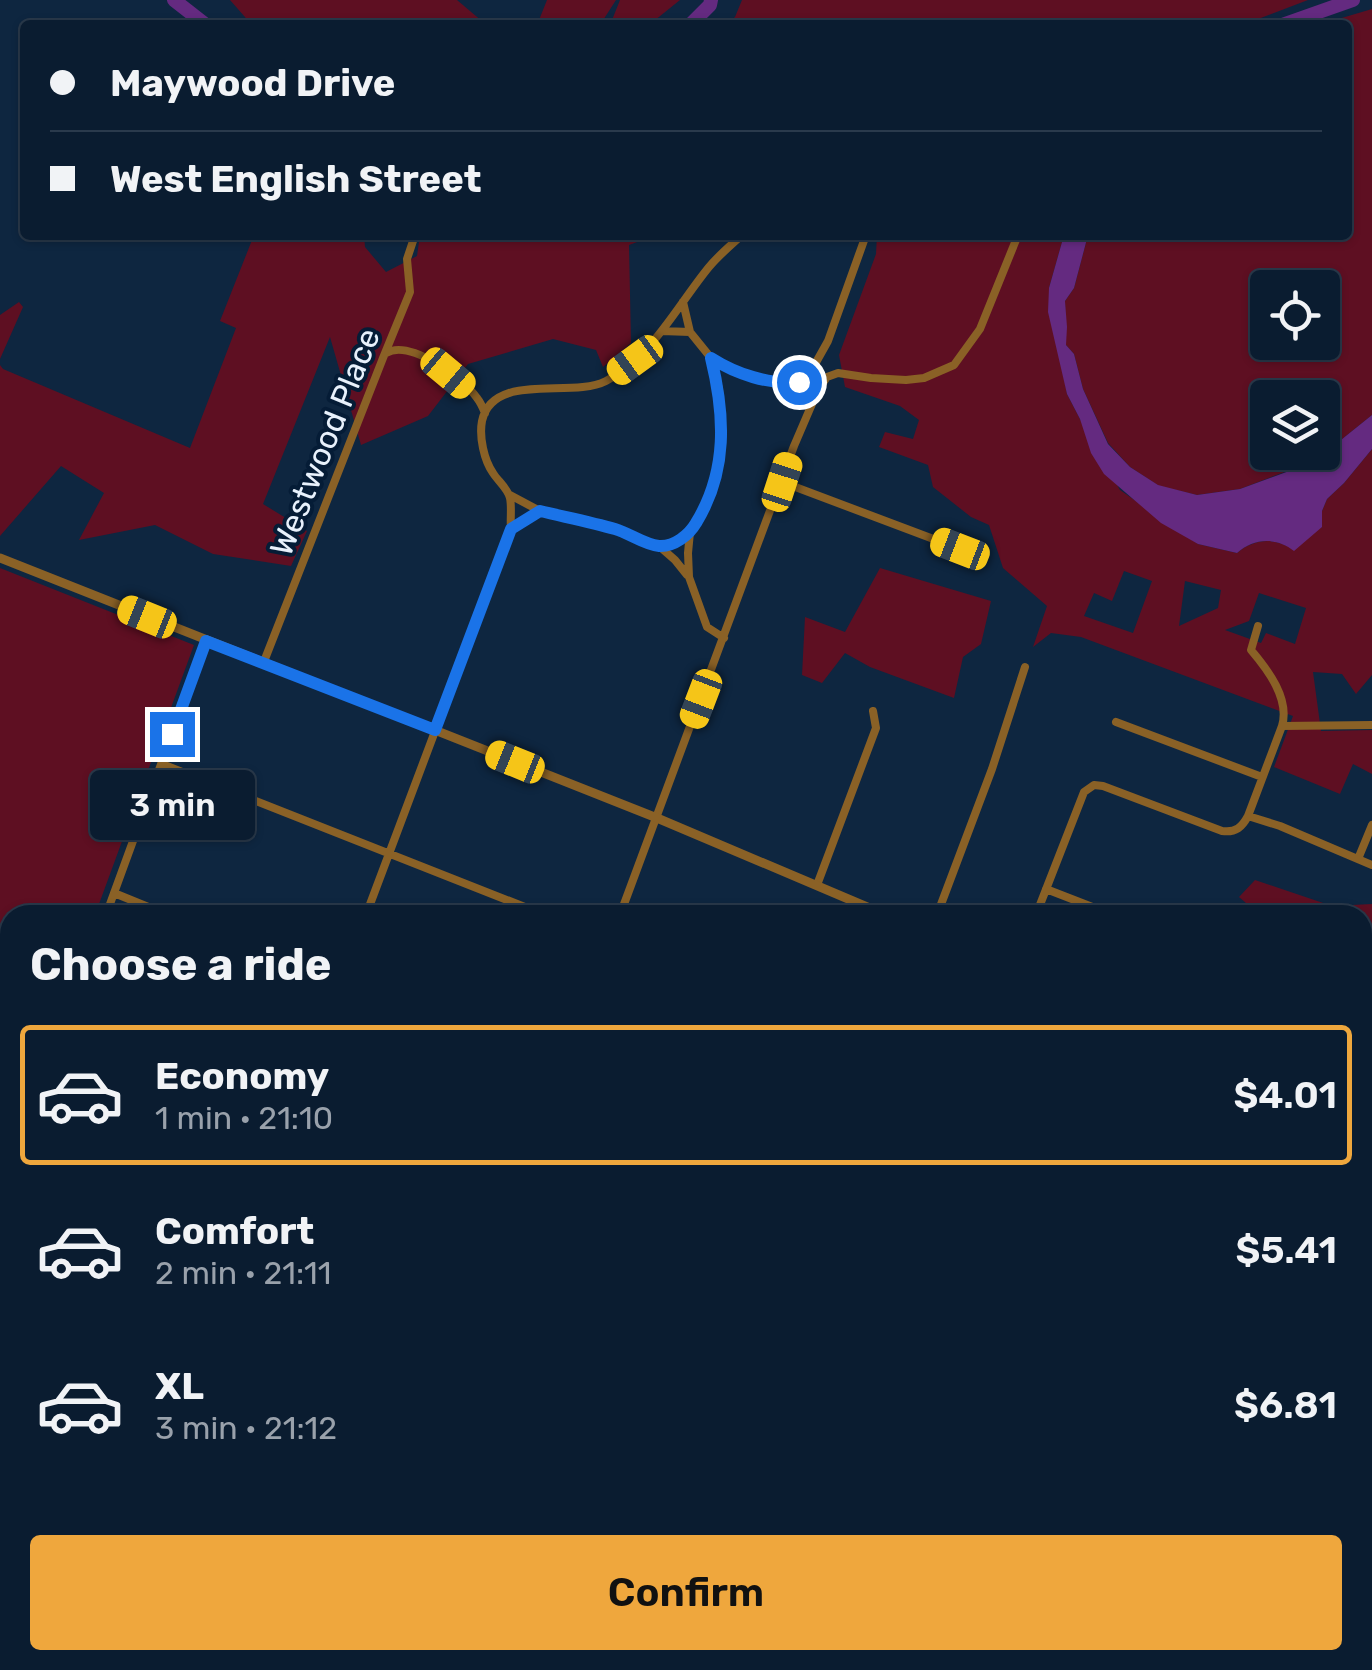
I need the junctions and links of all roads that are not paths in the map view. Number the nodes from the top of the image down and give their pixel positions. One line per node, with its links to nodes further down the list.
1 (414, 240): 8 (street, Westwood Place)
2 (737, 240): 5 (street)
3 (864, 240): 9 (street)
4 (1016, 240): 13 (street)
5 (683, 302): 6 (street); 7 (street)
6 (662, 331): 7 (street); 11 (street)
7 (690, 332): 9 (street)
8 (386, 352): 10 (street); 25 (street, Westwood Place)
9 (711, 358): 17 (street)
10 (476, 396): 11 (street); 12 (street)
11 (498, 397): 12 (street)
12 (486, 413): 14 (street)
13 (782, 482): 19 (street); 23 (street)
14 (510, 495): 15 (street); 16 (street)
15 (540, 511): 16 (street); 18 (street)
16 (511, 529): 31 (street)
17 (690, 532): 18 (street); 21 (street)
18 (659, 546): 21 (street)
19 (960, 549)
20 (0, 558): 24 (street)
21 (689, 577): 23 (street)
22 (1258, 626): 29 (street)
23 (724, 638): 35 (street)
24 (206, 641): 25 (street); 32 (street)
25 (264, 664): 31 (street)
26 (1025, 667): 49 (street)
27 (873, 711): 40 (street)
28 (1116, 722): 33 (street)
29 (1282, 726): 30 (street); 33 (street)
30 (1372, 726)
31 (435, 730): 35 (street); 37 (street)
32 (162, 764): 37 (street); 42 (street)
33 (1262, 777): 34 (street)
34 (1248, 816): 38 (street); 41 (street)
35 (657, 818): 40 (street); 47 (street)
36 (1372, 826): 38 (street)
37 (389, 853): 45 (street); 46 (street)
38 (1358, 860): 39 (street)
39 (1372, 866)
40 (817, 886): 48 (street)
41 (1046, 889): 50 (street); 51 (street)
42 (114, 893): 43 (street); 44 (street)
43 (110, 905)
44 (143, 905)
45 (370, 905)
46 (521, 905)
47 (624, 905)
48 (860, 905)
49 (942, 905)
50 (1040, 905)
51 (1087, 905)

